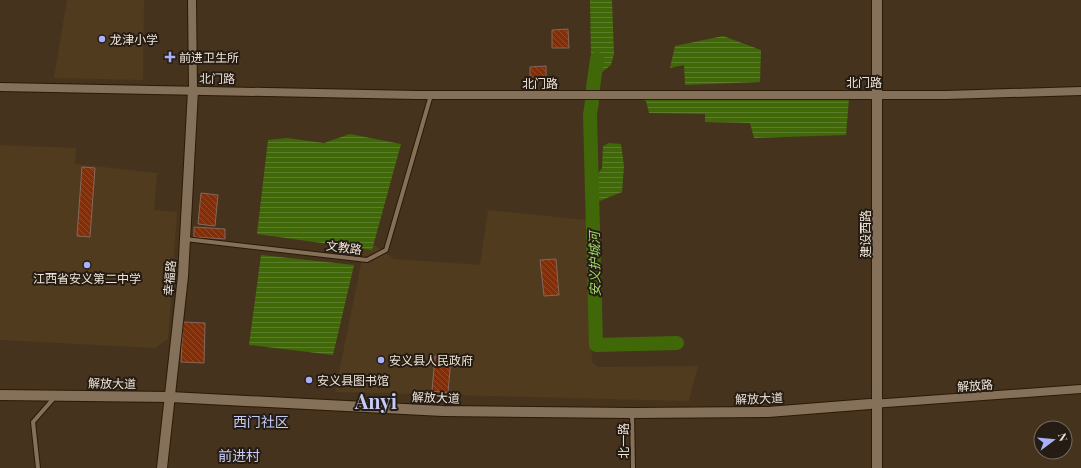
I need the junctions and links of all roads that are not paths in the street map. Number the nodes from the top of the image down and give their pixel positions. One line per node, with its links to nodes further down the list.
1 (192, 0): 4 (street)
2 (877, 0): 6 (street, 建设西路)
3 (0, 87): 4 (street, 北门路)
4 (192, 90): 7 (street, 北门路); 8 (street, 幸福路)
5 (1081, 91): 6 (street, 北门路)
6 (878, 94): 7 (street, 北门路); 13 (street, 建设西路)
7 (431, 95): 8 (lane, 文教路)
8 (185, 239): 12 (street, 幸福路)
9 (1081, 389): 13 (street, 解放路)
10 (0, 395): 11 (street, 解放大道)
11 (55, 396): 12 (street, 解放大道); 15 (lane)
12 (170, 397): 14 (street, 解放大道); 16 (street, 幸福路)
13 (874, 404): 14 (street, 解放大道); 18 (street, 建设西路)
14 (632, 413): 17 (lane, 北一路)
15 (38, 468)
16 (162, 468)
17 (633, 468)
18 (877, 468)

